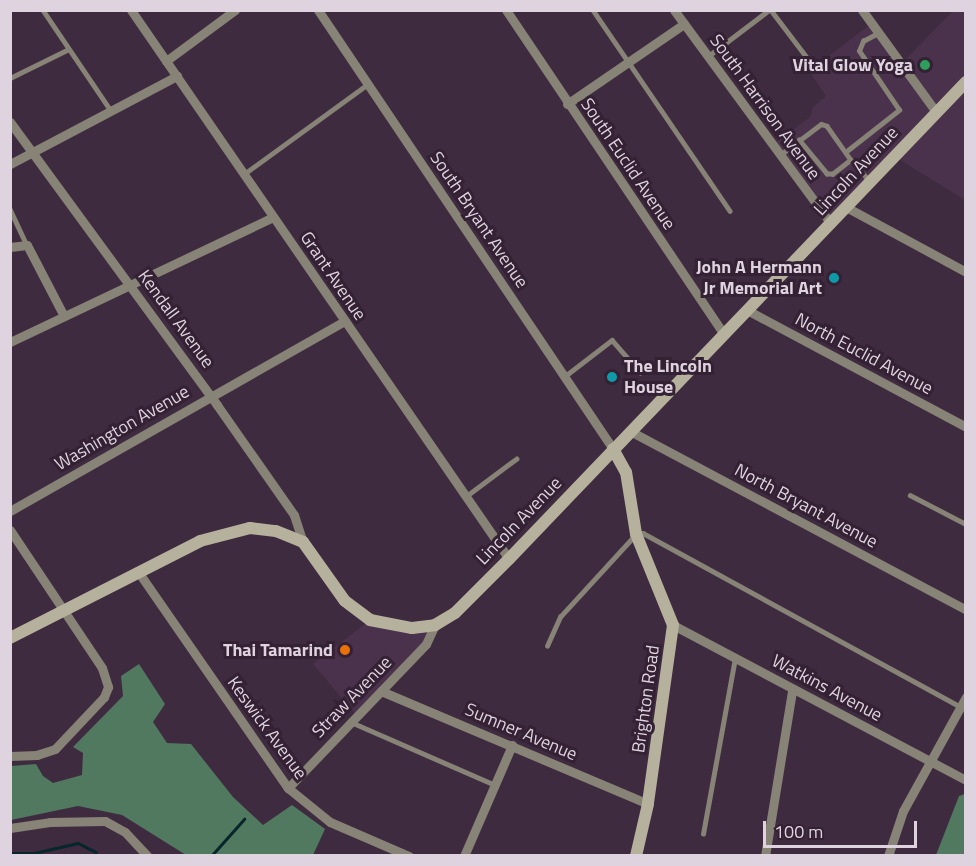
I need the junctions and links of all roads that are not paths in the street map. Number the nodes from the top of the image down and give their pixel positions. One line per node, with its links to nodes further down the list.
1 (43, 10): 12 (lane)
2 (131, 10): 14 (street, Grant Avenue)
3 (235, 10): 14 (street)
4 (318, 10): 19 (street, South Bryant Avenue)
5 (506, 10): 21 (street, South Euclid Avenue)
6 (593, 10): 15 (lane)
7 (674, 10): 10 (street, South Harrison Avenue)
8 (770, 10): 13 (lane); 16 (lane)
9 (867, 13): 11 (street)
10 (684, 24): 13 (street, South Harrison Avenue); 15 (street)
11 (878, 33): 23 (street); 26 (lane)
12 (67, 50): 18 (lane); 22 (lane)
13 (707, 57): 28 (street, South Harrison Avenue)
14 (166, 61): 17 (street, Grant Avenue)
15 (627, 63): 21 (street); 35 (lane)
16 (812, 64)
17 (177, 76): 22 (street); 31 (street, Grant Avenue)
18 (10, 78)
19 (368, 84): 31 (lane); 48 (street, South Bryant Avenue)
20 (965, 84): 23 (street, Lincoln Avenue)
21 (567, 104): 45 (street, South Euclid Avenue)
22 (111, 111): 27 (street)
23 (936, 112): 32 (street, Lincoln Avenue)
24 (10, 122): 27 (street, Kendall Avenue)
25 (800, 140): 26 (lane); 28 (lane); 29 (lane)
26 (848, 150): 29 (lane)
27 (32, 152): 30 (street); 41 (street, Kendall Avenue)
28 (780, 155): 37 (street, South Harrison Avenue)
29 (851, 160): 32 (lane)
30 (10, 164)
31 (244, 174): 36 (street, Grant Avenue)
32 (870, 182): 33 (street, Lincoln Avenue)
33 (846, 207): 37 (street, Lincoln Avenue); 40 (street)
34 (10, 209): 38 (lane)
35 (730, 211)
36 (273, 217): 41 (street); 44 (street, Grant Avenue)
37 (831, 224): 42 (street, Lincoln Avenue)
38 (27, 245): 39 (street); 43 (street)
39 (10, 247)
40 (966, 272)
41 (131, 284): 43 (street); 49 (street, Kendall Avenue)
42 (747, 310): 45 (street, Lincoln Avenue); 50 (street, North Euclid Avenue)
43 (64, 316): 46 (street)
44 (345, 321): 49 (street, Washington Avenue); 55 (street, Grant Avenue)
45 (724, 334): 51 (street, Lincoln Avenue)
46 (10, 342)
47 (640, 372): 48 (lane)
48 (565, 376): 52 (street, South Bryant Avenue)
49 (211, 397): 56 (street, Washington Avenue); 60 (street, Kendall Avenue)
50 (966, 427)
51 (630, 431): 52 (street, Lincoln Avenue); 64 (street, North Bryant Avenue)
52 (614, 448): 59 (street, Brighton Road); 61 (street, Lincoln Avenue)
53 (516, 459): 55 (lane)
54 (910, 495): 57 (lane)
55 (465, 496): 61 (street, Grant Avenue)
56 (10, 511)
57 (966, 524)
58 (10, 530): 63 (street)
59 (636, 534): 66 (street, Brighton Road); 68 (lane); 73 (lane)
60 (303, 542): 62 (street); 65 (street)
61 (508, 559): 65 (street, Lincoln Avenue)
62 (139, 573): 63 (street); 80 (street, Keswick Avenue)
63 (65, 610): 67 (street); 76 (street)
64 (966, 610)
65 (435, 625): 70 (street, Straw Avenue)
66 (673, 625): 69 (street, Watkins Avenue); 81 (street, Brighton Road)
67 (10, 638)
68 (547, 646)
69 (736, 656): 71 (street, Watkins Avenue); 83 (lane)
70 (381, 691): 74 (street, Straw Avenue); 75 (street, Sumner Avenue)
71 (792, 691): 77 (street, Watkins Avenue); 88 (street)
72 (966, 698): 73 (street)
73 (961, 707): 77 (street)
74 (351, 722): 79 (lane); 80 (street, Straw Avenue)
75 (512, 746): 79 (street); 81 (street, Sumner Avenue)
76 (10, 756)
77 (928, 760): 78 (street, Watkins Avenue); 89 (street)
78 (966, 780)
79 (495, 785): 86 (street)
80 (288, 788): 85 (street, Keswick Avenue)
81 (648, 804): 87 (street, Brighton Road)
82 (10, 828): 84 (street)
83 (703, 834)
84 (147, 855)
85 (409, 855)
86 (464, 855)
87 (636, 855)
88 (765, 855)
89 (888, 855)

